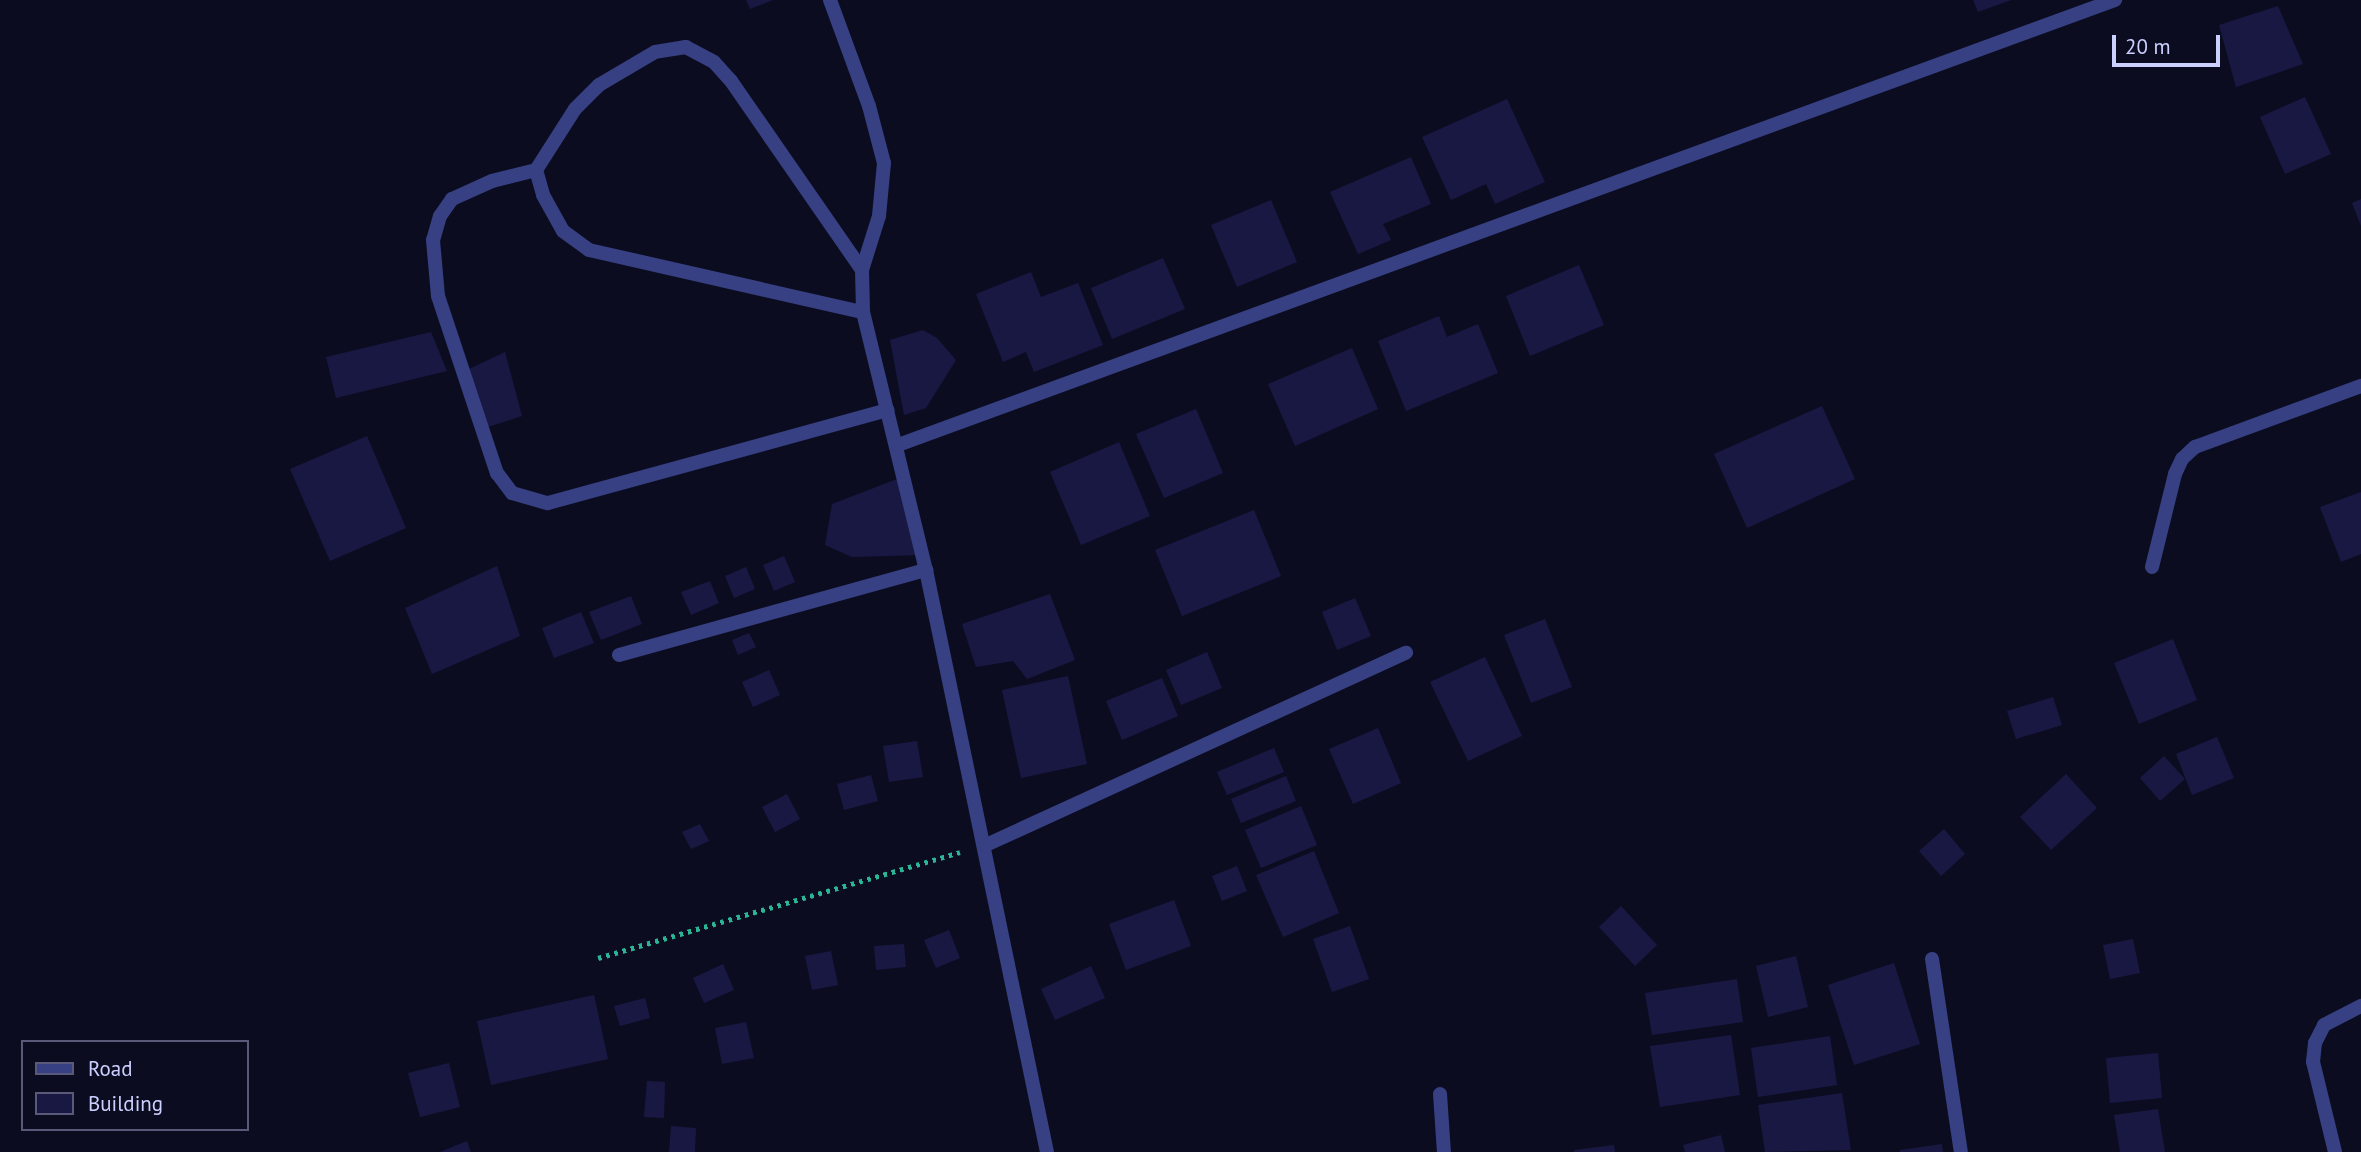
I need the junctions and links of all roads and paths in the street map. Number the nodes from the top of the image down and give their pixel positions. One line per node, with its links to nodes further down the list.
1 (830, 0): 4 (street)
2 (2115, 0): 8 (street)
3 (537, 170): 4 (street); 5 (street); 7 (street)
4 (862, 270): 5 (street)
5 (863, 312): 7 (street)
6 (2361, 386): 9 (street)
7 (888, 410): 8 (street)
8 (898, 445): 10 (street)
9 (2152, 567)
10 (926, 570): 12 (street); 13 (street)
11 (1406, 653): 13 (street)
12 (619, 655)
13 (986, 845): 14 (path); 18 (street)
14 (598, 958)
15 (1932, 959): 20 (street)
16 (2361, 1006): 21 (street)
17 (1440, 1094): 19 (street)
18 (1047, 1152)
19 (1444, 1152)
20 (1961, 1152)
21 (2334, 1152)

